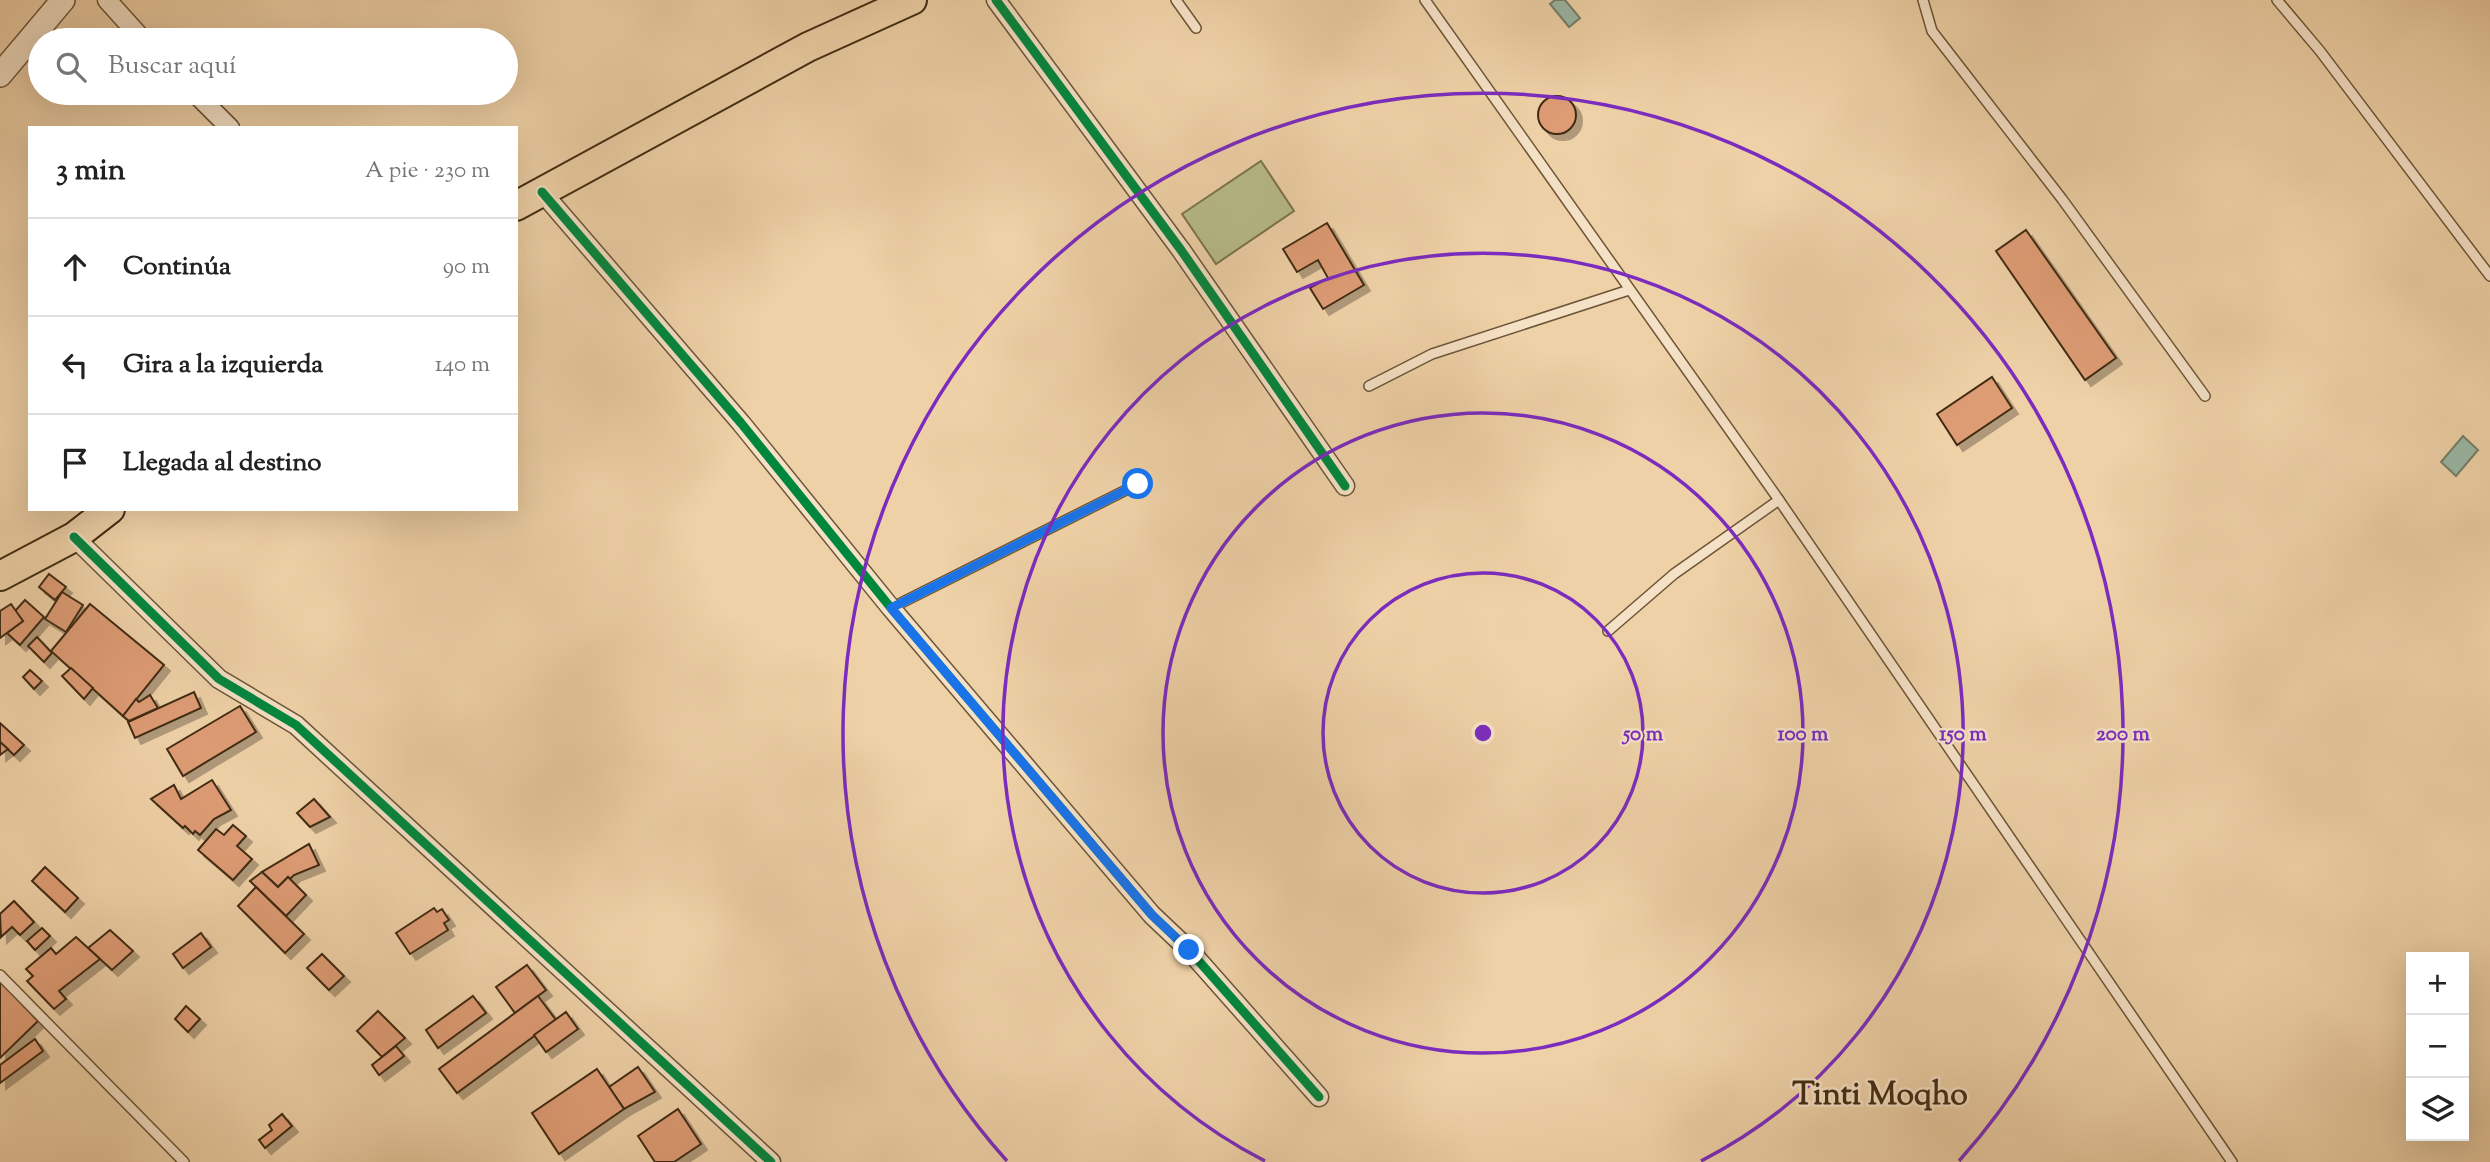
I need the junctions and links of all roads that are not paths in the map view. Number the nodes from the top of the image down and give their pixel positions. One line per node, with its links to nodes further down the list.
1 (62, 0): 9 (street)
2 (107, 0): 10 (street)
3 (912, 0): 16 (main road)
4 (996, 0): 23 (street)
5 (1176, 0): 11 (lane)
6 (1425, 0): 19 (lane)
7 (1923, 0): 21 (lane)
8 (2277, 0): 18 (lane)
9 (39, 28)
10 (132, 28)
11 (1196, 28)
12 (28, 41): 13 (street)
13 (0, 75)
14 (207, 105): 15 (street)
15 (228, 126)
16 (542, 192): 17 (main road); 28 (street)
17 (518, 205)
18 (2490, 276)
19 (1629, 290): 20 (lane); 24 (lane)
20 (1369, 386)
21 (2206, 396)
22 (1138, 484): 28 (lane)
23 (1345, 486)
24 (1779, 500): 29 (lane); 34 (lane)
25 (107, 511): 26 (main road)
26 (74, 537): 27 (main road); 33 (street)
27 (0, 576)
28 (891, 608): 31 (street)
29 (1608, 631)
30 (0, 975): 32 (lane)
31 (1319, 1097)
32 (184, 1162)
33 (771, 1162)
34 (2232, 1162)

